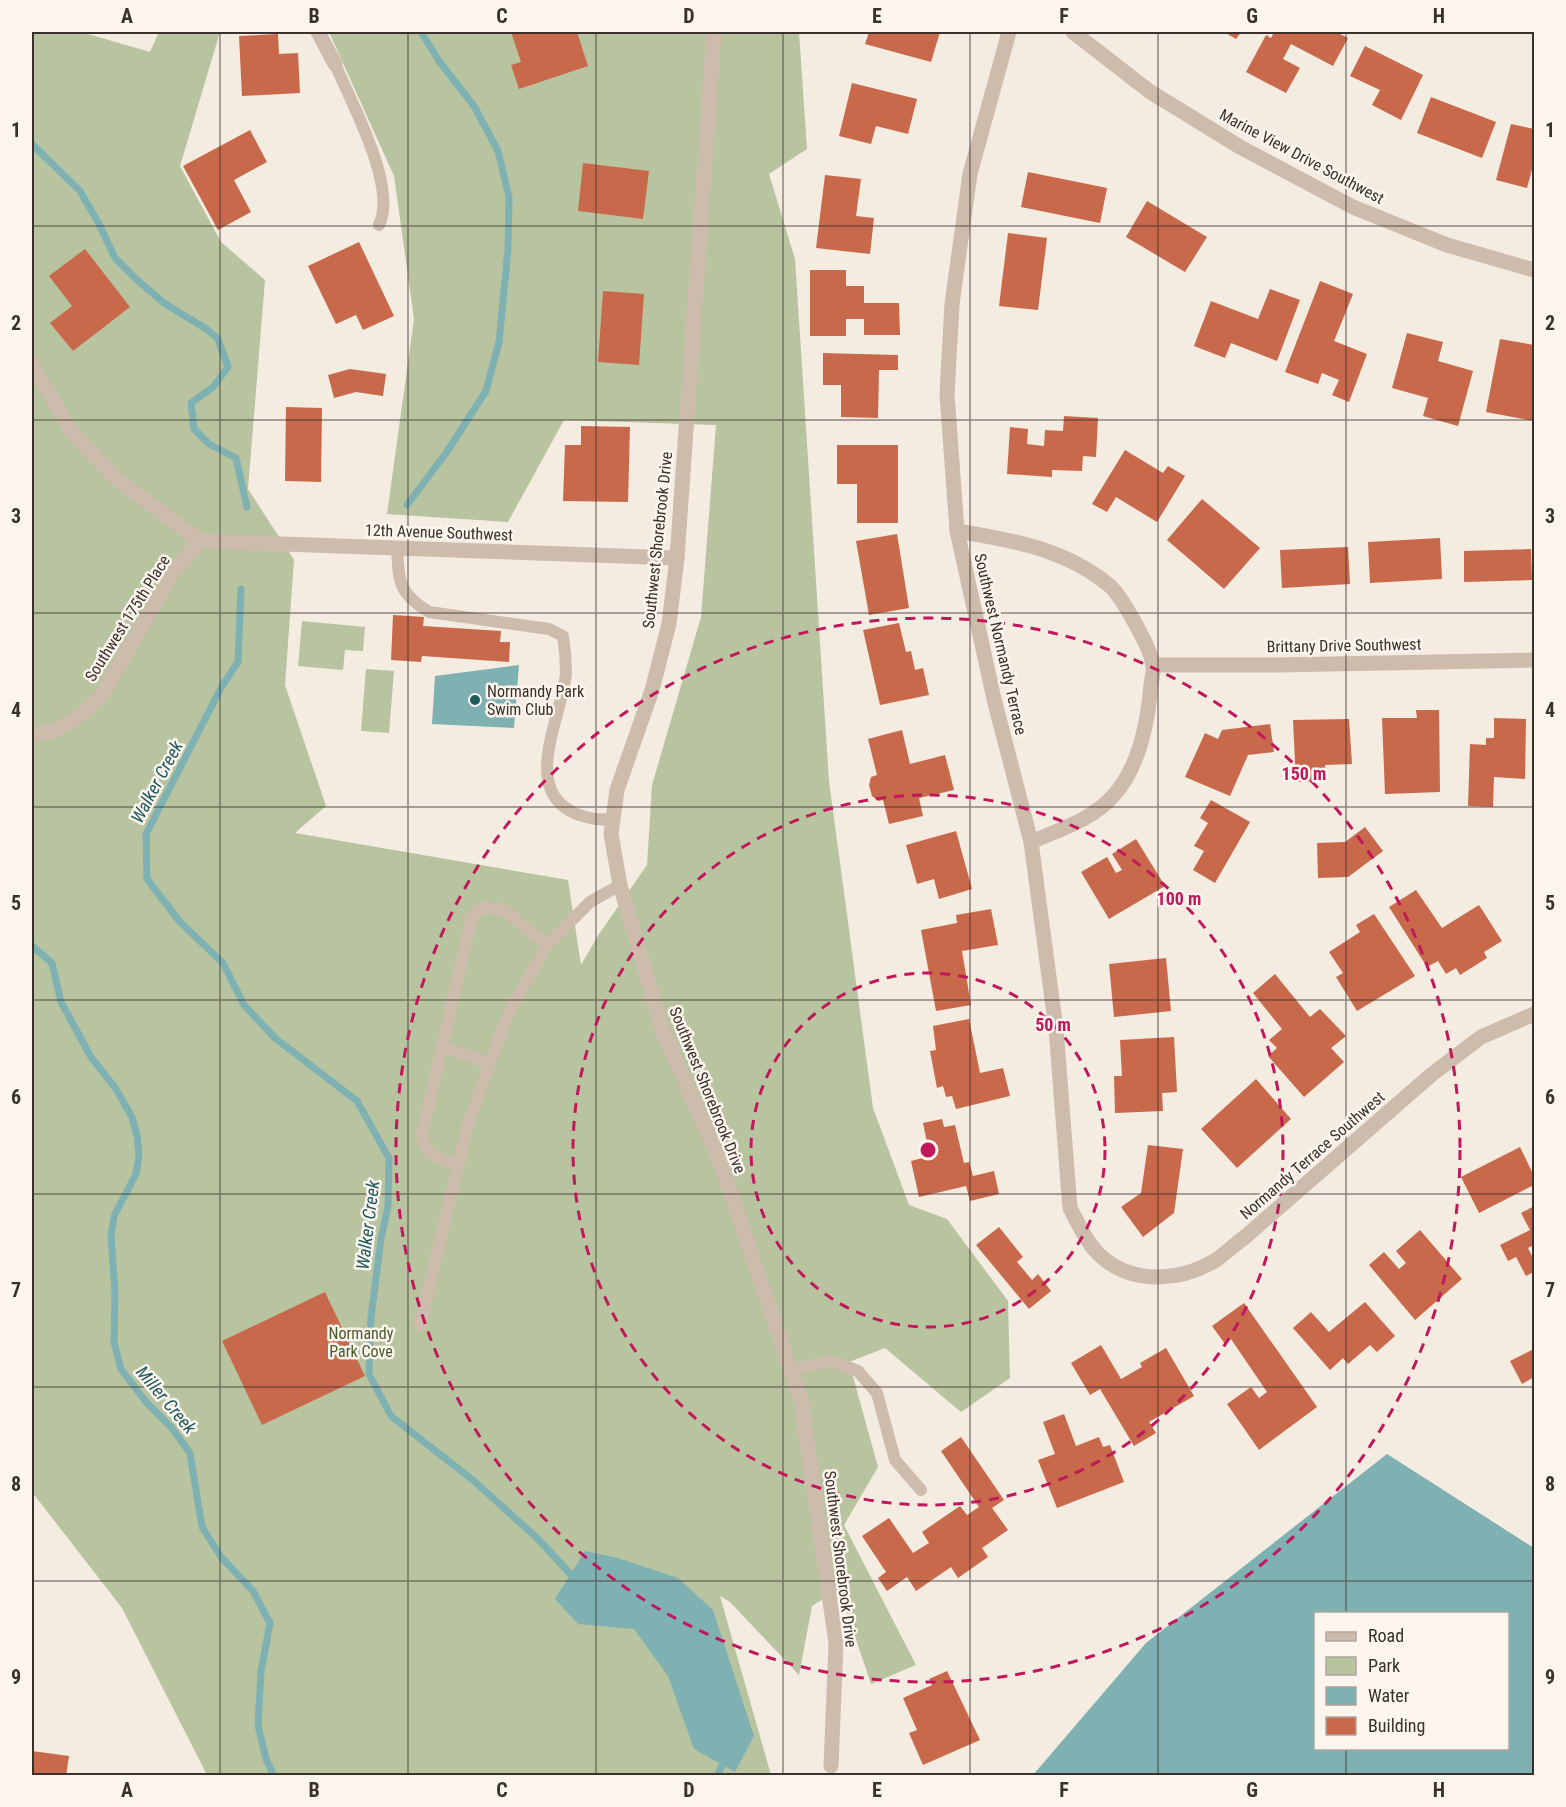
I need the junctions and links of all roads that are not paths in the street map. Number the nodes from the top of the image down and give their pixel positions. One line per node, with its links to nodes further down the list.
1 (318, 32): 5 (street)
2 (714, 32): 12 (street, Southwest Shorebrook Drive)
3 (1010, 32): 9 (street, Southwest Normandy Terrace)
4 (1073, 32): 7 (street, Marine View Drive Southwest)
5 (335, 64): 6 (lane)
6 (379, 225)
7 (1534, 270)
8 (32, 364): 10 (street)
9 (957, 531): 14 (street); 17 (street, Southwest Normandy Terrace)
10 (200, 541): 11 (street, 12th Avenue Southwest); 15 (street, Southwest 175th Place)
11 (397, 548): 12 (street, 12th Avenue Southwest); 16 (lane)
12 (677, 558): 16 (street, Southwest Shorebrook Drive)
13 (1534, 660): 14 (street, Brittany Drive Southwest)
14 (1154, 665): 17 (street)
15 (32, 735)
16 (613, 820): 18 (street, Southwest Shorebrook Drive)
17 (1031, 842): 24 (street, Southwest Normandy Terrace)
18 (620, 885): 19 (lane); 26 (street, Southwest Shorebrook Drive)
19 (547, 945): 21 (lane); 22 (lane)
20 (1534, 1014): 24 (street, Normandy Terrace Southwest)
21 (442, 1047): 22 (lane); 23 (lane)
22 (490, 1063): 23 (lane)
23 (458, 1165): 25 (lane)
24 (1101, 1257)
25 (420, 1325)
26 (790, 1370): 27 (lane); 28 (street, Southwest Shorebrook Drive)
27 (921, 1490)
28 (831, 1766)

